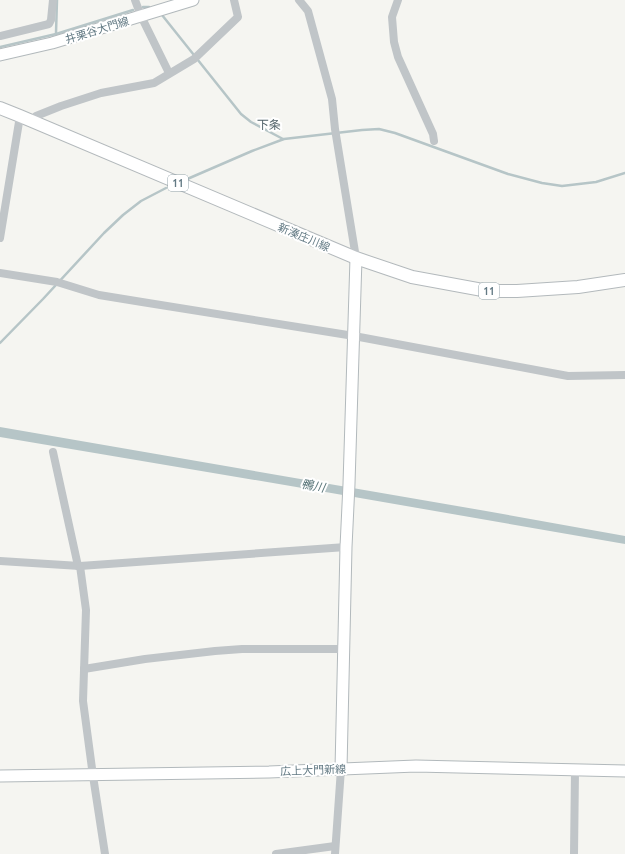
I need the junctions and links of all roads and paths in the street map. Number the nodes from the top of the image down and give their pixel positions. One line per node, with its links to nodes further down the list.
1 (53, 0): 8 (street)
2 (135, 0): 7 (street)
3 (193, 0): 7 (main road, 井栗谷大門線)
4 (234, 0): 10 (street)
5 (299, 0): 16 (street)
6 (398, 0): 14 (street)
7 (141, 16): 9 (main road, 井栗谷大門線); 10 (street)
8 (0, 36)
9 (0, 55)
10 (169, 74): 13 (street)
11 (0, 108): 12 (main road, 新湊庄川線 / 11)
12 (20, 116): 13 (main road, 新湊庄川線 / 11); 15 (street)
13 (33, 122): 16 (main road, 新湊庄川線 / 11)
14 (434, 141)
15 (0, 238)
16 (356, 258): 18 (main road, 新湊庄川線 / 11); 19 (main road)
17 (0, 273): 19 (street)
18 (625, 280)
19 (354, 336): 20 (street); 22 (main road)
20 (625, 375)
21 (53, 452): 24 (street)
22 (346, 546): 24 (street); 25 (main road)
23 (0, 561): 24 (street)
24 (79, 566): 26 (street)
25 (343, 649): 26 (street); 27 (main road)
26 (84, 669): 31 (street)
27 (341, 769): 28 (main road, 広上大門新線); 31 (main road, 広上大門新線); 32 (street)
28 (575, 771): 29 (main road, 広上大門新線); 35 (street)
29 (625, 771)
30 (0, 776): 31 (main road, 広上大門新線)
31 (92, 776): 33 (street)
32 (335, 850): 34 (street)
33 (105, 854)
34 (276, 854)
35 (574, 854)

